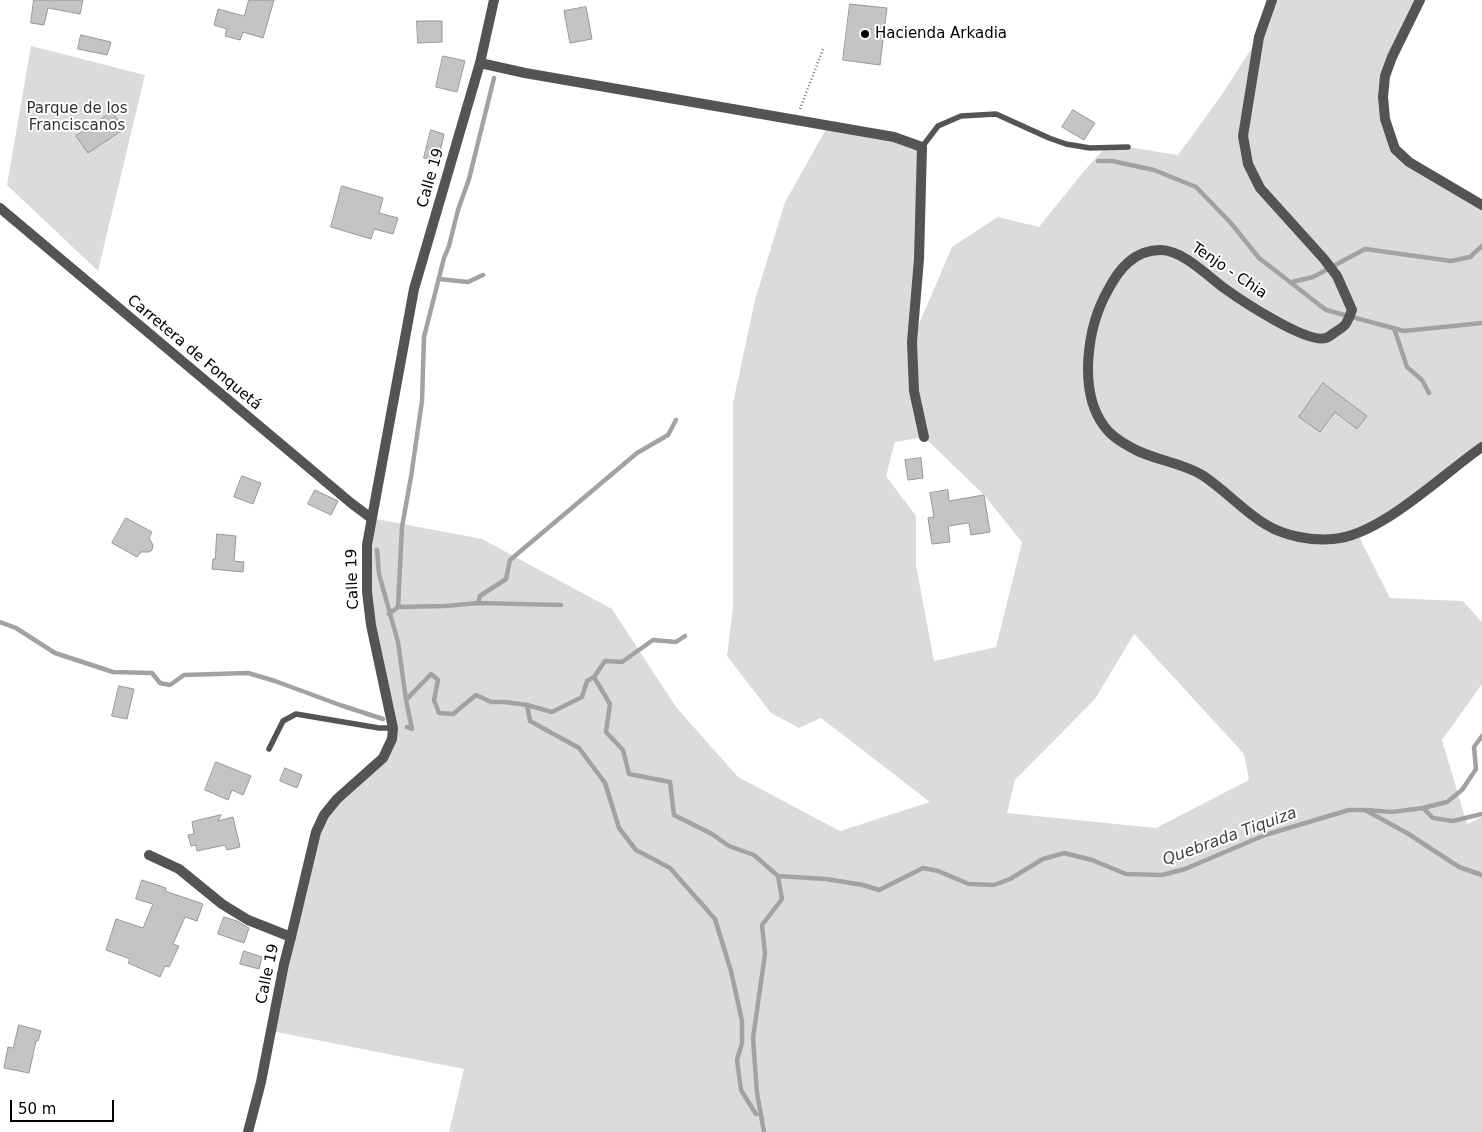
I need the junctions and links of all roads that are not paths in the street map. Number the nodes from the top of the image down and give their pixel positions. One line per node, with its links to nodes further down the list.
1 (494, 0): 4 (street, Calle 19)
2 (1272, 0): 10 (street, Tenjo - Chia)
3 (1420, 0): 7 (street)
4 (480, 62): 5 (street); 11 (street, Calle 19)
5 (922, 147): 6 (lane); 9 (street)
6 (1128, 147)
7 (1482, 205)
8 (0, 208): 11 (street, Carretera de Fonquetá)
9 (924, 437)
10 (1482, 447)
11 (371, 518): 12 (street, Calle 19)
12 (393, 728): 13 (lane); 15 (street, Calle 19)
13 (269, 749)
14 (148, 855): 15 (street)
15 (291, 937): 16 (street, Calle 19)
16 (248, 1132)

